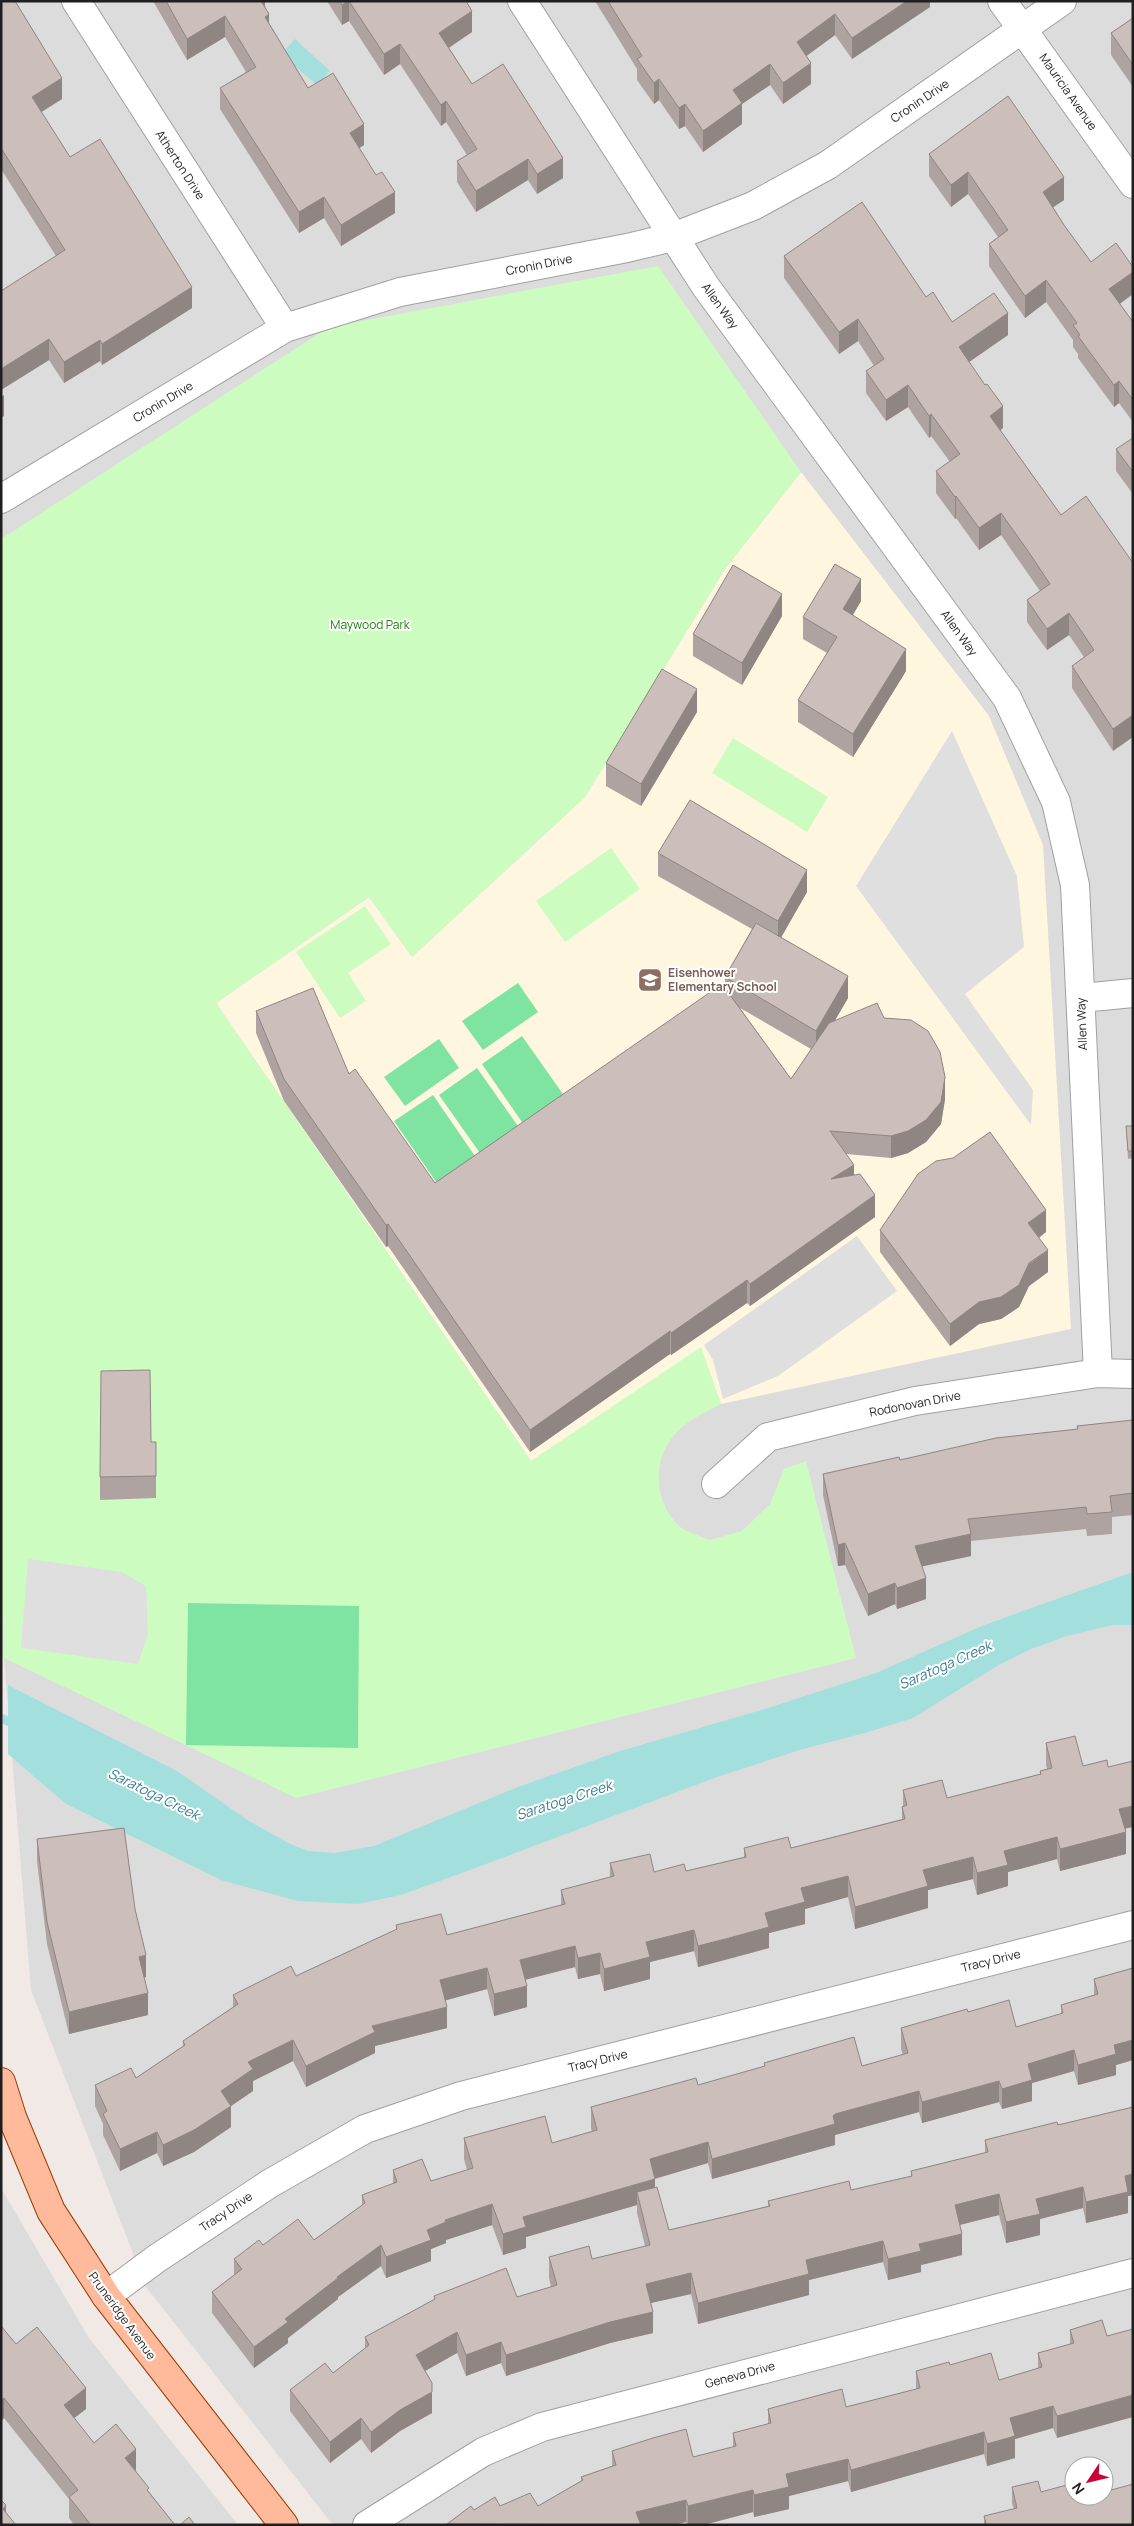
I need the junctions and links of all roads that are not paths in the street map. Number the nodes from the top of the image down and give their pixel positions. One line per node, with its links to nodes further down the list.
1 (76, 1): 8 (street, Atherton Drive)
2 (522, 1): 7 (street, Allen Way)
3 (1002, 1): 5 (street, Mauricia Avenue)
4 (1062, 1): 5 (street, Cronin Drive)
5 (1023, 30): 6 (street, Mauricia Avenue); 7 (street, Cronin Drive)
6 (1133, 184)
7 (673, 237): 8 (street, Cronin Drive); 11 (street, Allen Way)
8 (285, 328): 9 (street, Cronin Drive)
9 (1, 499)
10 (1133, 992): 11 (street)
11 (1082, 998): 12 (street, Allen Way)
12 (1098, 1373): 13 (street, Rodonovan Drive); 14 (street, Rodonovan Drive)
13 (1133, 1374)
14 (716, 1484)
15 (1133, 1925): 18 (street, Tracy Drive)
16 (1, 2082): 18 (main road, Pruneridge Avenue)
17 (1133, 2273): 20 (street, Geneva Drive)
18 (106, 2296): 19 (main road, Pruneridge Avenue)
19 (284, 2525)
20 (368, 2525)

